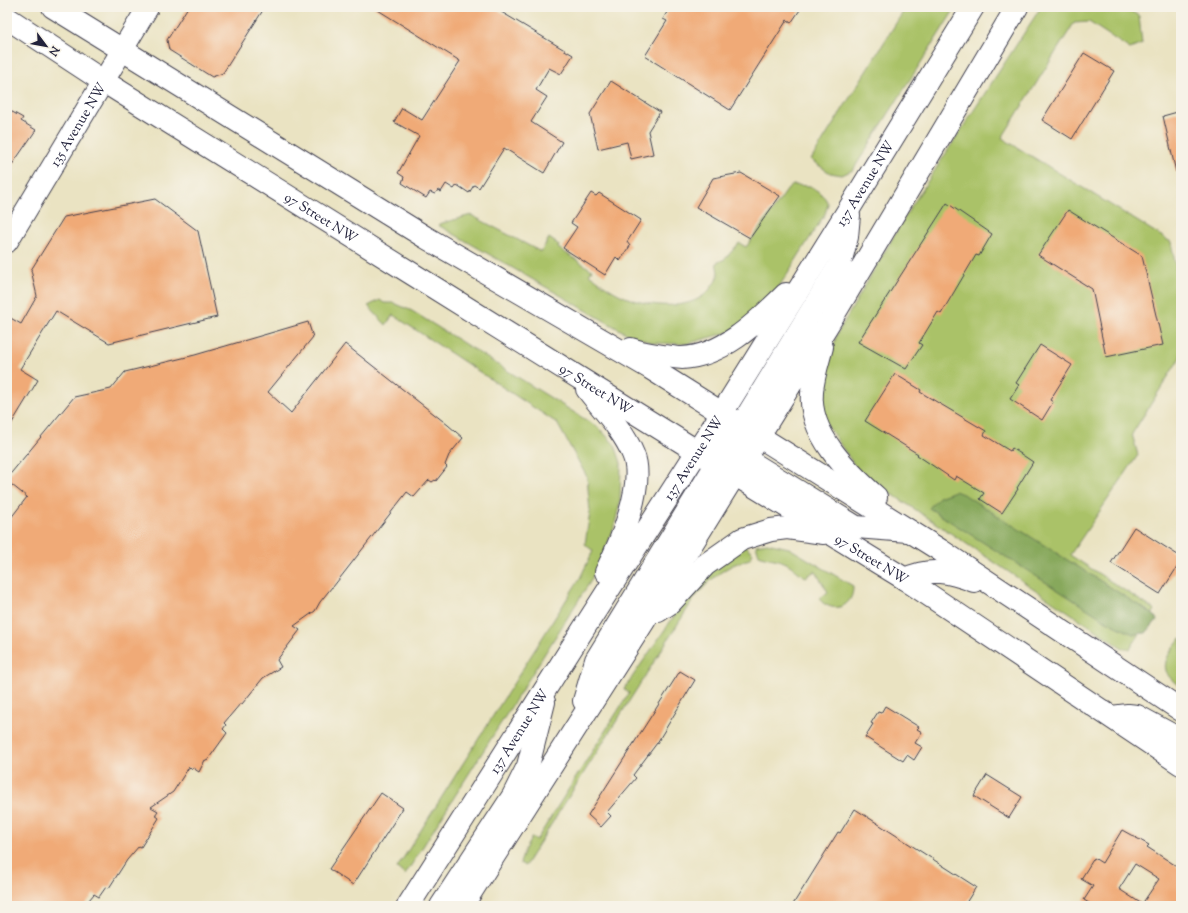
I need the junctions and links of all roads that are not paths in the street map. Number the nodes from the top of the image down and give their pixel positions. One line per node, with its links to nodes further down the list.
1 (53, 7): 6 (main road)
2 (148, 7): 6 (street, 135 Avenue NW)
3 (973, 7): 8 (main road, 137 Avenue NW)
4 (1012, 11): 11 (main road)
5 (7, 18): 7 (main road, 97 Street NW)
6 (122, 50): 7 (street, 135 Avenue NW); 12 (main road)
7 (103, 80): 9 (street, 135 Avenue NW); 13 (main road, 97 Street NW)
8 (849, 210): 10 (main road, 137 Avenue NW); 15 (main road)
9 (7, 242)
10 (810, 270): 12 (main road); 14 (main road, 137 Avenue NW)
11 (830, 321): 15 (main road); 18 (main road)
12 (596, 336): 14 (main road)
13 (576, 376): 16 (main road, 97 Street NW); 23 (main road)
14 (722, 413): 15 (main road); 16 (main road, 137 Avenue NW); 17 (main road)
15 (750, 430): 17 (main road); 18 (main road)
16 (697, 451): 17 (main road, 97 Street NW); 23 (main road, 137 Avenue NW)
17 (730, 460): 18 (main road); 19 (main road, 97 Street NW); 22 (main road); 27 (main road)
18 (911, 531): 21 (main road)
19 (831, 533): 20 (main road, 97 Street NW); 22 (main road)
20 (904, 579): 21 (main road); 26 (main road, 97 Street NW)
21 (1002, 591): 25 (main road)
22 (644, 621): 27 (main road)
23 (586, 625): 24 (main road, 137 Avenue NW)
24 (550, 682): 30 (main road, 137 Avenue NW); 31 (main road)
25 (1181, 710)
26 (1112, 717): 28 (main road); 29 (main road, 97 Street NW)
27 (575, 729): 32 (main road)
28 (1181, 740)
29 (1181, 764)
30 (408, 906)
31 (441, 906)
32 (462, 906)

